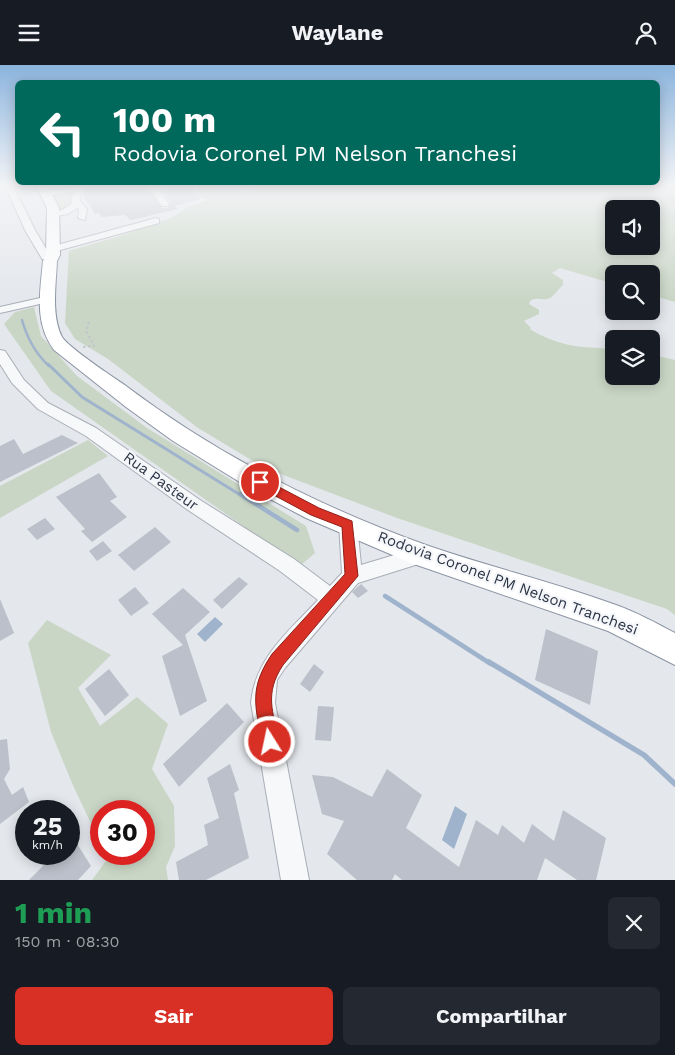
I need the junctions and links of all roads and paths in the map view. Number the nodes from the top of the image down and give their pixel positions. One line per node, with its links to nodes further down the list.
1 (27, 224): 5 (street)
2 (44, 224): 5 (highway, Rodovia Coronel PM Nelson Tranchesi)
3 (56, 224): 5 (highway, Rodovia Coronel PM Nelson Tranchesi)
4 (147, 224): 5 (street)
5 (50, 256): 6 (highway, Rodovia Coronel PM Nelson Tranchesi)
6 (49, 299): 7 (street); 9 (highway, Rodovia Coronel PM Nelson Tranchesi)
7 (0, 310)
8 (89, 323): 9 (path)
9 (64, 349): 11 (highway, Rodovia Coronel PM Nelson Tranchesi)
10 (0, 354): 14 (street, Rua Pasteur)
11 (348, 524): 12 (highway, Rodovia Coronel PM Nelson Tranchesi); 13 (street)
12 (421, 555): 13 (street); 15 (highway, Rodovia Coronel PM Nelson Tranchesi)
13 (352, 576): 14 (street)
14 (332, 599): 16 (street)
15 (675, 649)
16 (295, 880)

